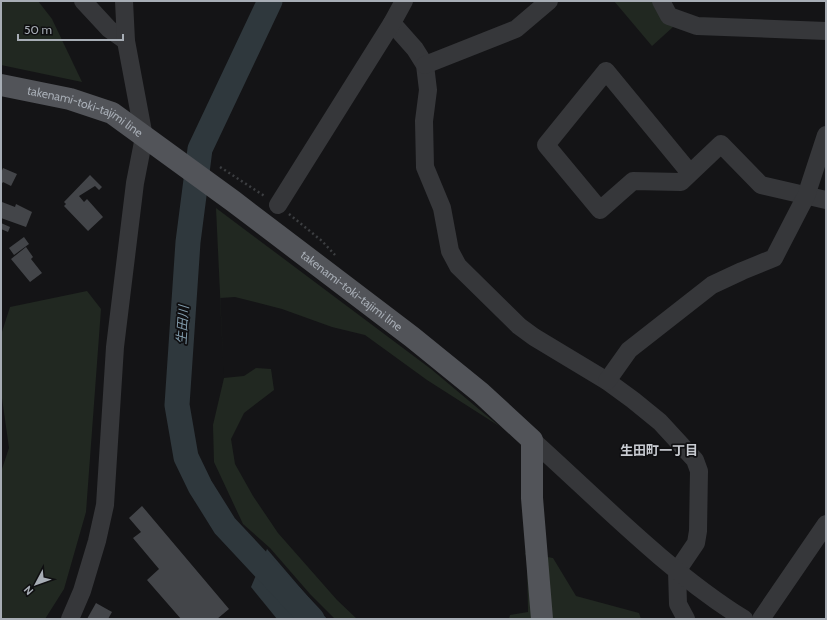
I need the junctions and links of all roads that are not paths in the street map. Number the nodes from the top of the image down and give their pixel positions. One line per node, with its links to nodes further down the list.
1 (83, 1): 8 (street)
2 (124, 1): 8 (street)
3 (404, 1): 6 (street)
4 (549, 1): 9 (street)
5 (661, 1): 7 (street)
6 (392, 23): 9 (street); 16 (street)
7 (826, 31)
8 (126, 41): 12 (street)
9 (425, 65): 17 (street)
10 (1, 85): 12 (main road, takenami-toki-tajimi line)
11 (826, 135): 14 (street)
12 (144, 137): 18 (main road, takenami-toki-tajimi line); 21 (street)
13 (690, 173): 13 (street); 14 (street)
14 (806, 196): 15 (street); 17 (street)
15 (826, 200)
16 (278, 205)
17 (606, 381): 20 (street)
18 (532, 440): 20 (street); 22 (main road)
19 (826, 524): 25 (street)
20 (678, 571): 23 (street); 24 (street)
21 (70, 619)
22 (542, 619)
23 (686, 619)
24 (744, 619)
25 (761, 619)

